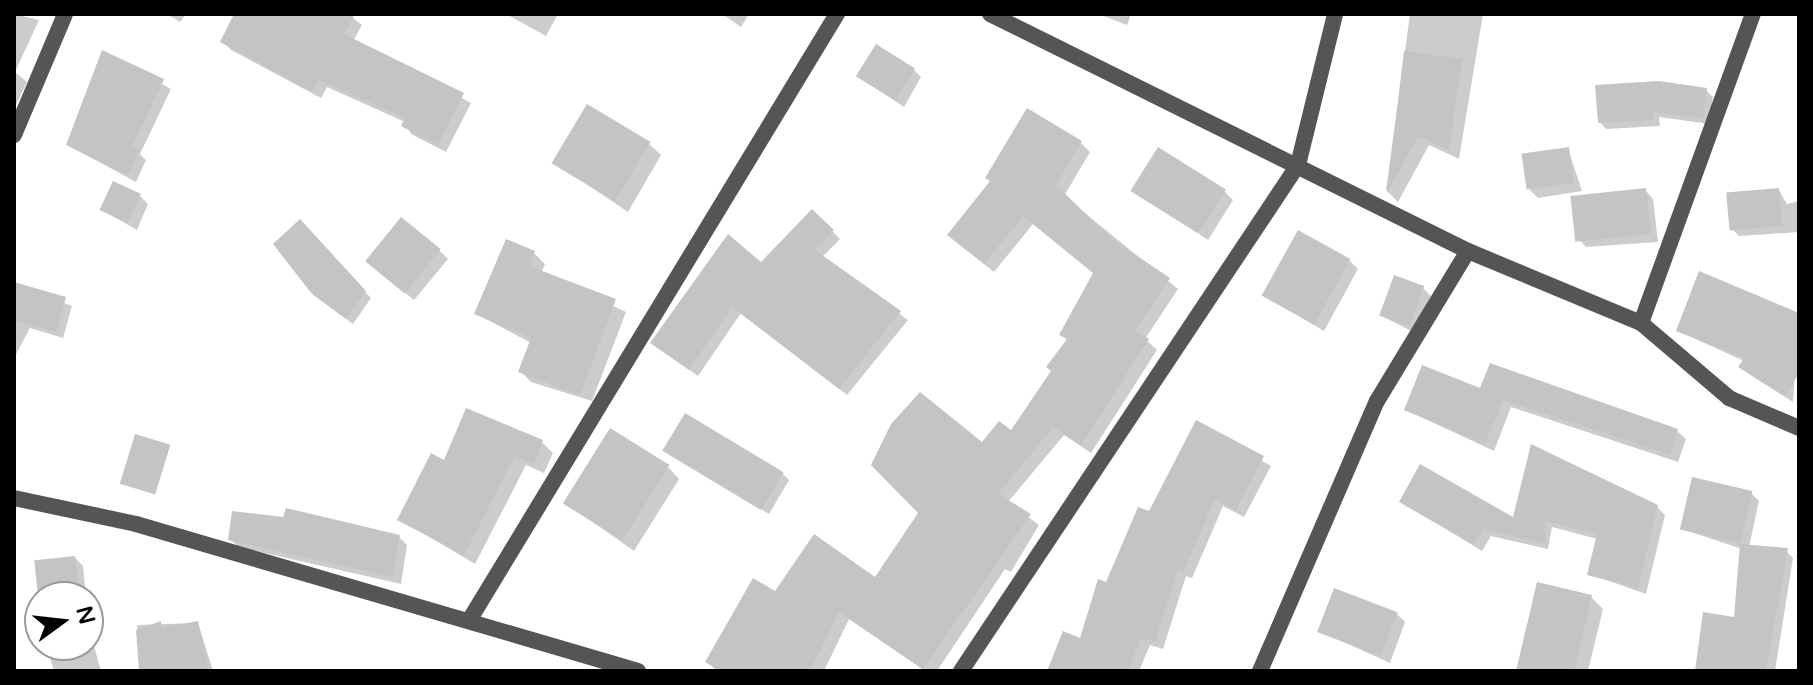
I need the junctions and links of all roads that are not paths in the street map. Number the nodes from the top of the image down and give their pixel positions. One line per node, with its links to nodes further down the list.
1 (65, 14): 6 (street)
2 (837, 14): 12 (street)
3 (990, 14): 7 (street)
4 (1335, 14): 7 (street)
5 (1753, 14): 9 (street)
6 (14, 135)
7 (1298, 165): 8 (street); 14 (street)
8 (1468, 251): 9 (street); 15 (street)
9 (1641, 323): 10 (street)
10 (1799, 428)
11 (14, 498): 12 (street)
12 (470, 619): 13 (street)
13 (638, 671)
14 (961, 671)
15 (1260, 671)

